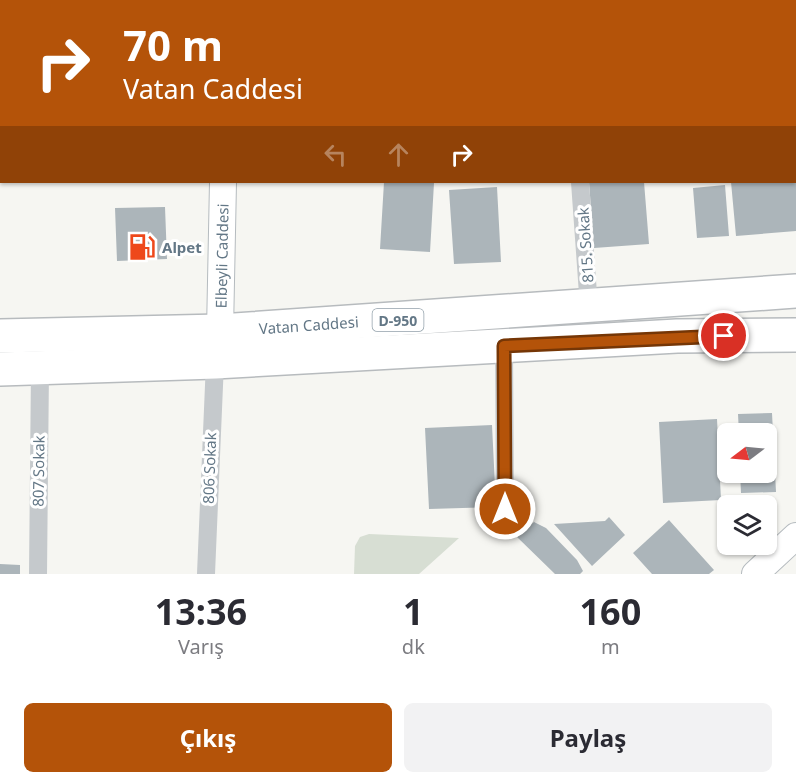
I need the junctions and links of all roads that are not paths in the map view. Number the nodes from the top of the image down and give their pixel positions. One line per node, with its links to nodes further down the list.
1 (224, 183): 7 (street, Elbeyli Caddesi)
2 (580, 183): 4 (street, 815. Sokak)
3 (796, 291): 4 (highway, Vatan Caddesi / D-950)
4 (589, 308): 7 (highway, Vatan Caddesi / D-950)
5 (796, 335): 8 (highway, Vatan Caddesi / D-950)
6 (0, 336): 7 (highway, Vatan Caddesi / D-950)
7 (217, 346): 8 (highway, Vatan Caddesi / D-950); 9 (highway, Vatan Caddesi / D-950); 14 (street, 806 Sokak)
8 (504, 346): 11 (street)
9 (40, 368): 10 (highway, Vatan Caddesi / D-950); 13 (street, 807 Sokak)
10 (0, 369)
11 (505, 509)
12 (796, 536): 15 (street)
13 (38, 574)
14 (206, 574)
15 (755, 574)

